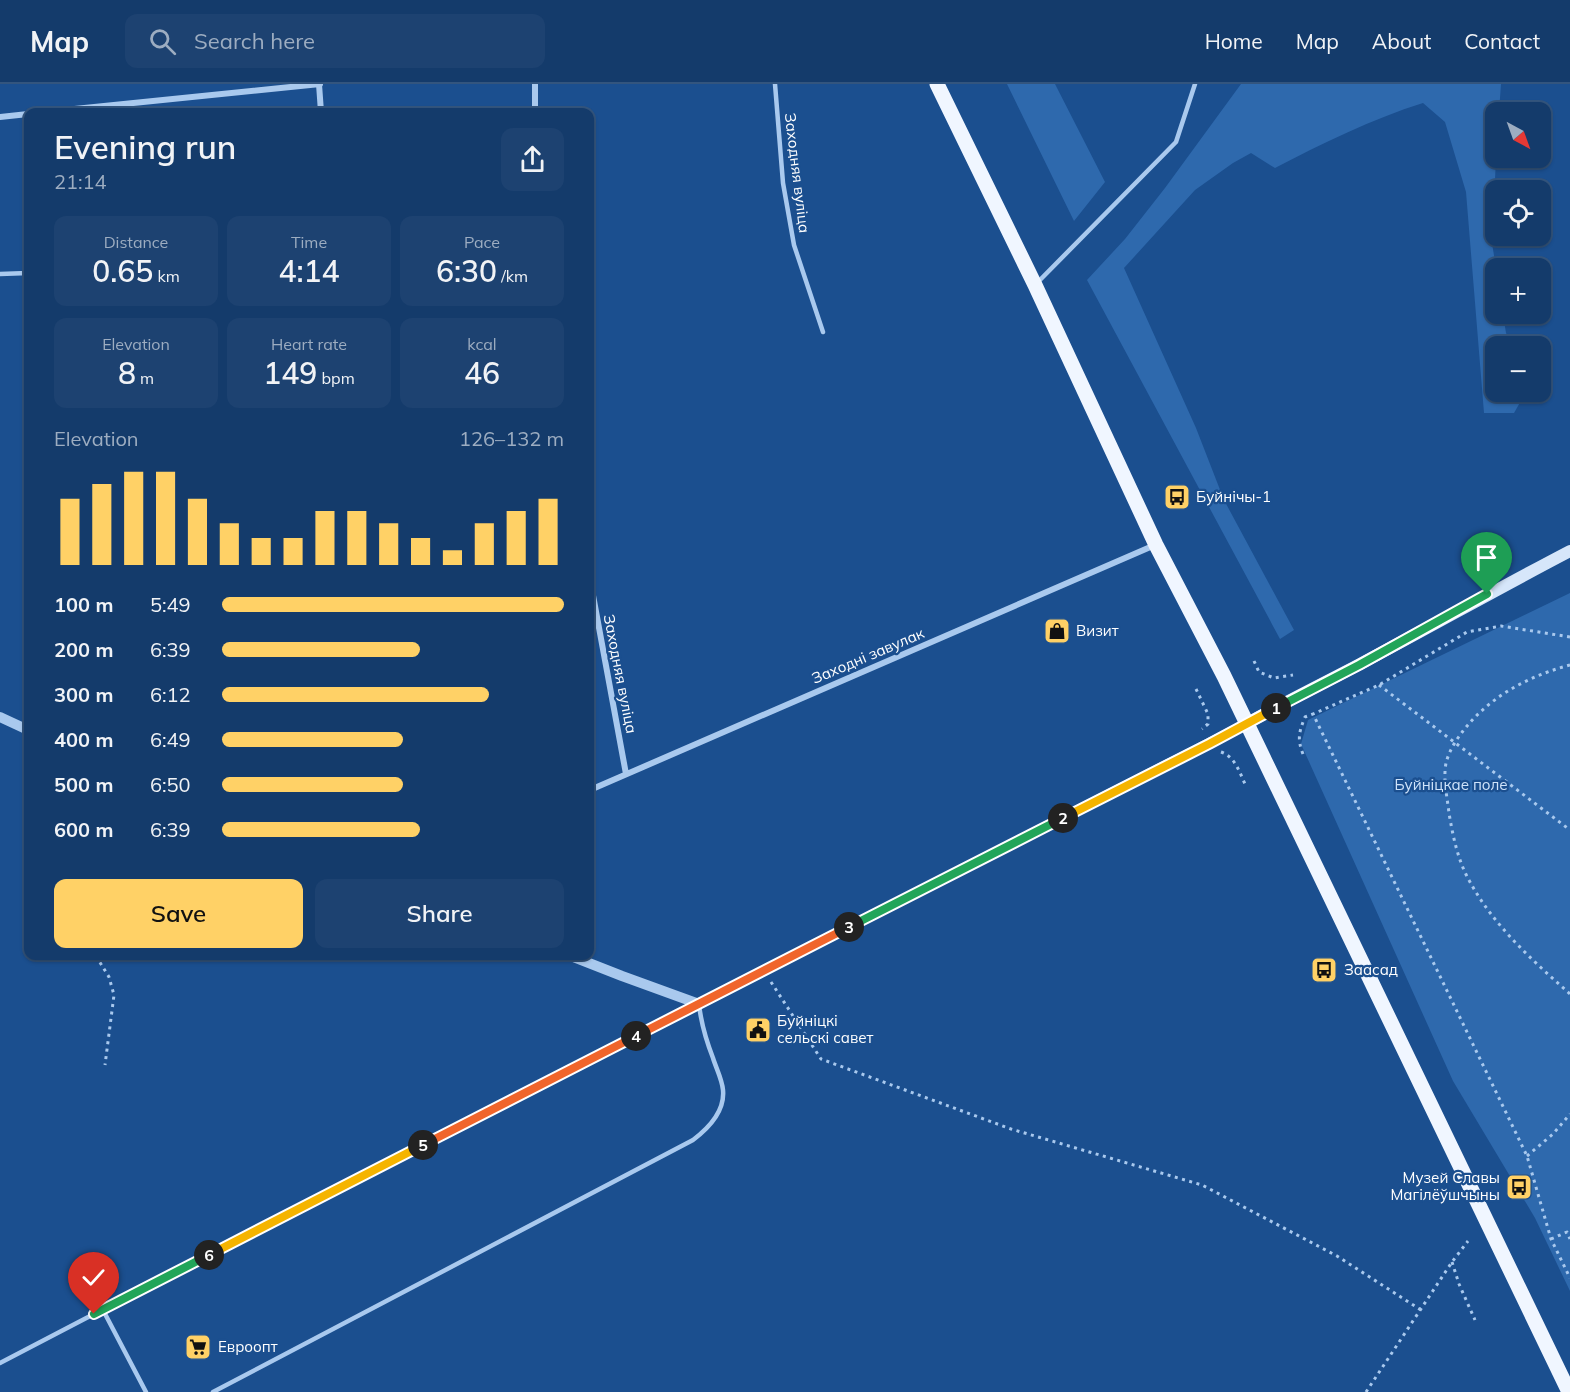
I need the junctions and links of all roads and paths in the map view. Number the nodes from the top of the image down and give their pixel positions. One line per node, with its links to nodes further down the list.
1 (320, 84): 6 (street); 7 (street)
2 (535, 84): 8 (street)
3 (775, 84): 14 (lane, Заходняя вуліца)
4 (937, 84): 13 (main road)
5 (1195, 84): 13 (lane)
6 (124, 108)
7 (321, 108)
8 (535, 108)
9 (24, 114): 10 (street)
10 (0, 117)
11 (24, 273): 12 (lane)
12 (0, 274)
13 (1035, 285): 15 (main road)
14 (823, 332)
15 (1156, 544): 27 (main road); 32 (street, Заходні завулак)
16 (1570, 551): 27 (main road)
17 (594, 601): 32 (street, Заходняя вуліца)
18 (1570, 637): 22 (path)
19 (1254, 661): 21 (path)
20 (1570, 664): 29 (path)
21 (1293, 675)
22 (1379, 685): 24 (path); 29 (path)
23 (1196, 689): 28 (path)
24 (1313, 714): 31 (path); 43 (path)
25 (0, 717): 26 (street)
26 (24, 724)
27 (1246, 724): 38 (street); 57 (main road)
28 (1202, 729)
29 (1454, 742): 35 (path); 39 (path)
30 (1213, 752): 33 (path)
31 (1303, 754)
32 (626, 774): 34 (street, Заходні завулак)
33 (1245, 784)
34 (594, 788)
35 (1570, 830)
36 (98, 960): 41 (path)
37 (581, 960): 40 (street)
38 (763, 971): 40 (street); 50 (path)
39 (1570, 994)
40 (699, 1004): 49 (street); 55 (lane)
41 (105, 1065)
42 (1570, 1114): 43 (path)
43 (1527, 1156): 44 (path)
44 (1551, 1239): 45 (path); 48 (path)
45 (1570, 1239)
46 (1468, 1240): 47 (path)
47 (1452, 1262): 50 (path); 52 (path)
48 (1570, 1278)
49 (104, 1310): 51 (street); 54 (lane)
50 (1420, 1310): 56 (path)
51 (94, 1314): 53 (lane)
52 (1475, 1320)
53 (0, 1363)
54 (146, 1392)
55 (213, 1392)
56 (1366, 1392)
57 (1569, 1392)

